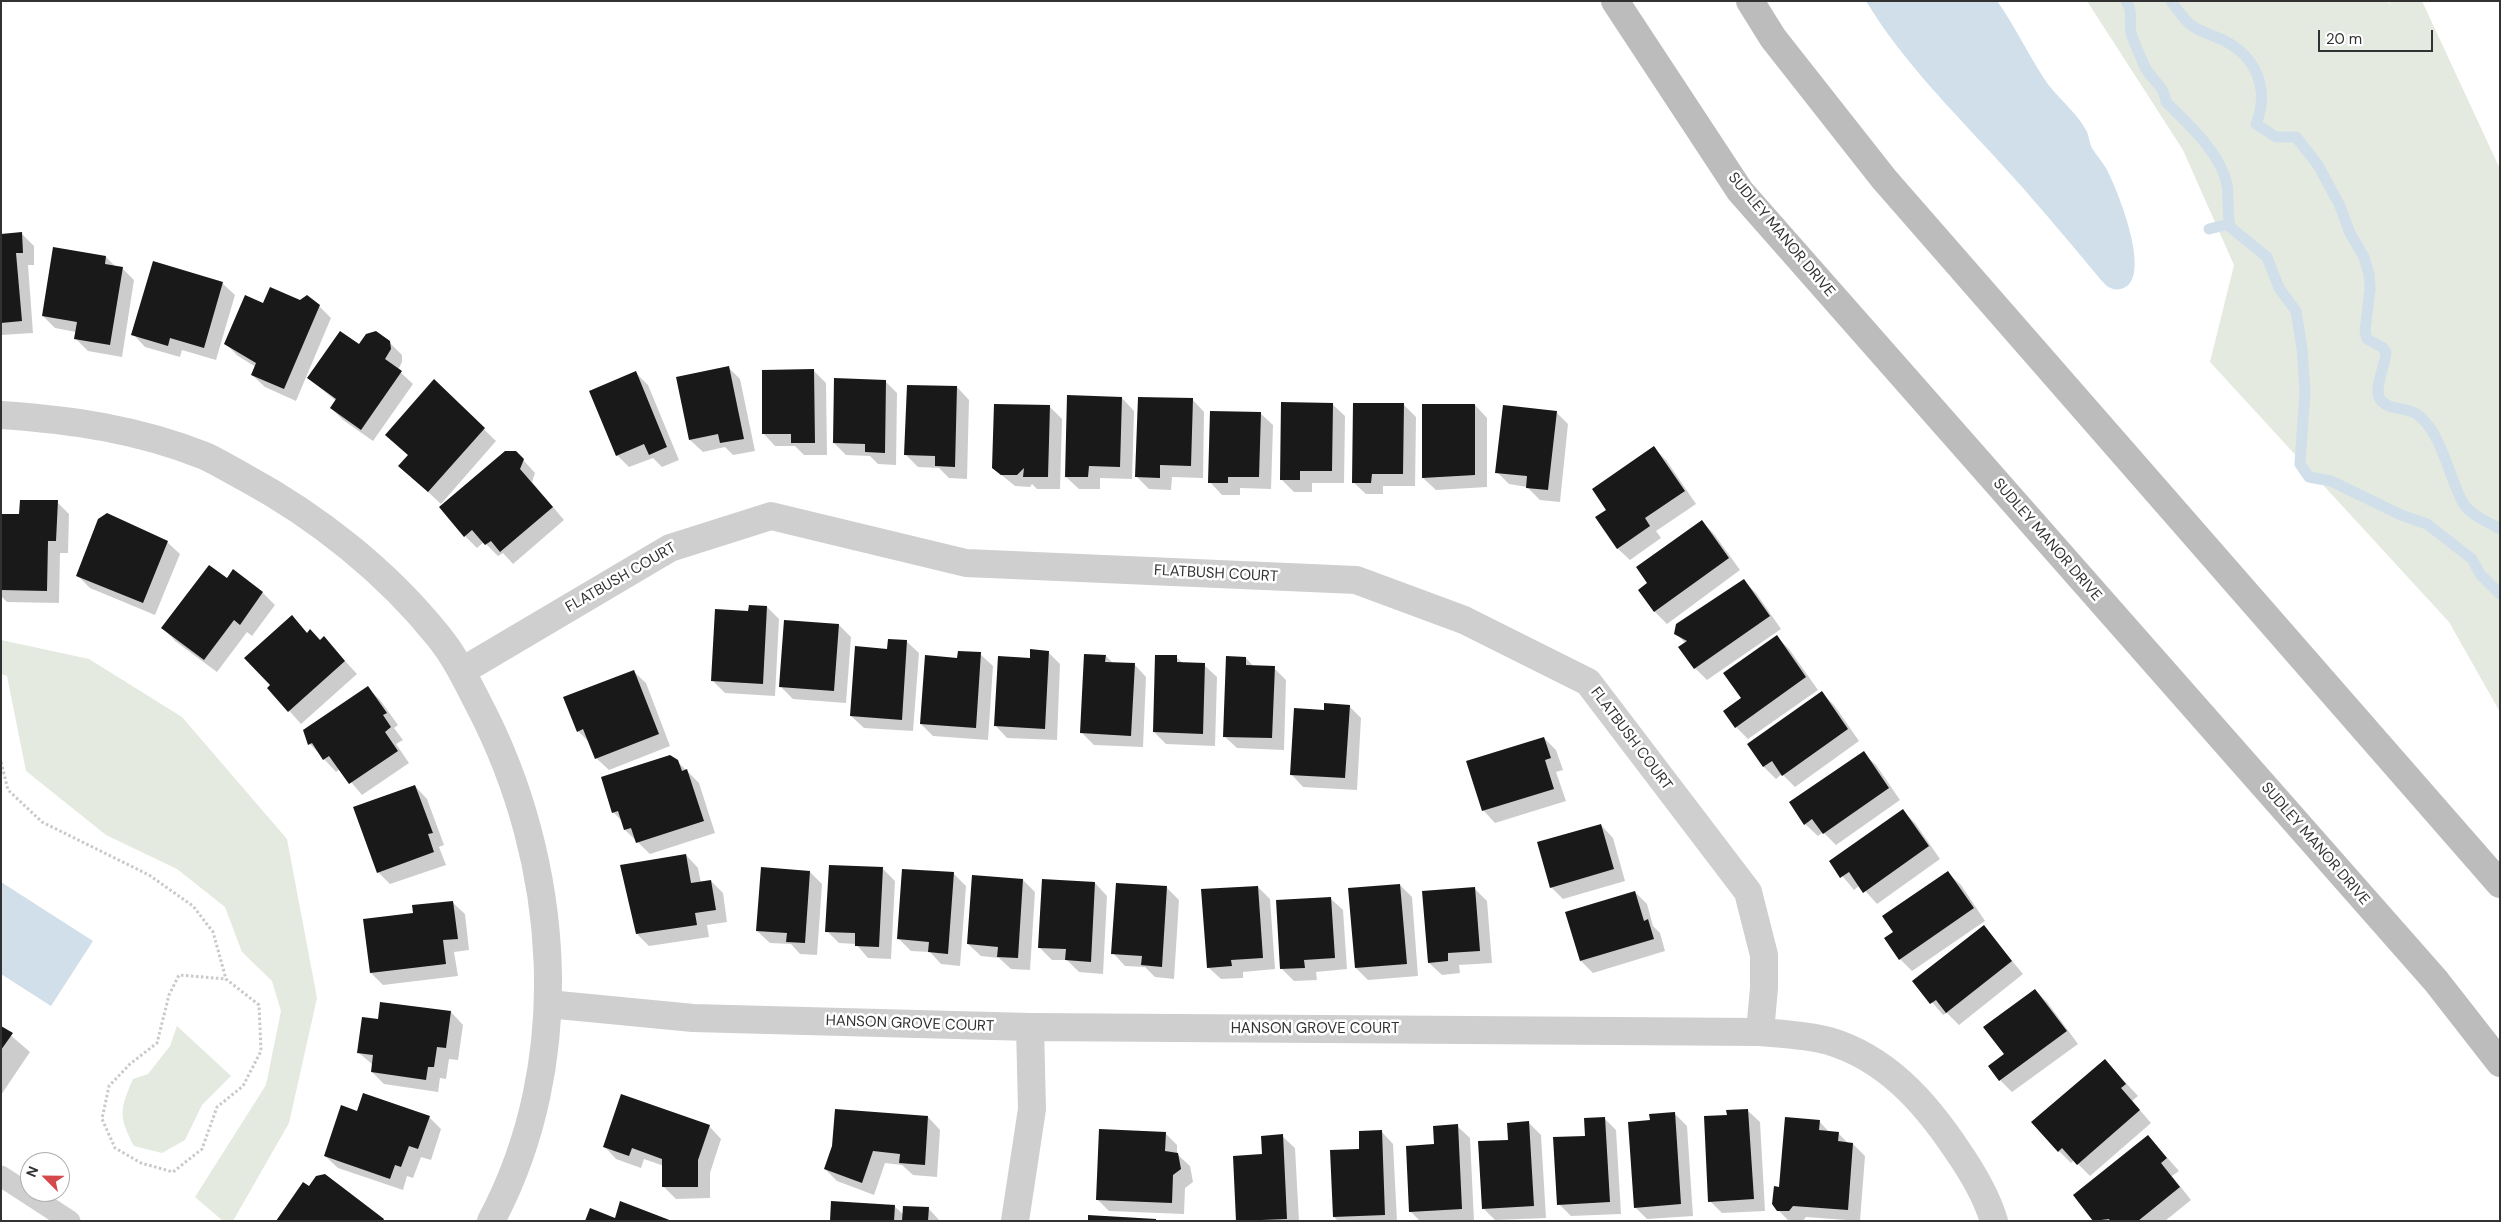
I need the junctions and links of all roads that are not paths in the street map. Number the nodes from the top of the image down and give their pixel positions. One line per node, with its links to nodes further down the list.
1 (1615, 1): 9 (main road, SUDLEY MANOR DRIVE)
2 (1750, 1): 5 (main road)
3 (1, 415): 4 (street)
4 (462, 671): 6 (street); 8 (street, FLATBUSH COURT)
5 (2500, 884)
6 (548, 1004): 7 (street, HANSON GROVE COURT); 12 (street)
7 (1030, 1027): 8 (street, HANSON GROVE COURT); 13 (street)
8 (1760, 1032): 14 (street, HANSON GROVE COURT)
9 (2500, 1064)
10 (1, 1176): 11 (lane)
11 (70, 1221)
12 (491, 1221)
13 (1015, 1221)
14 (1994, 1221)

